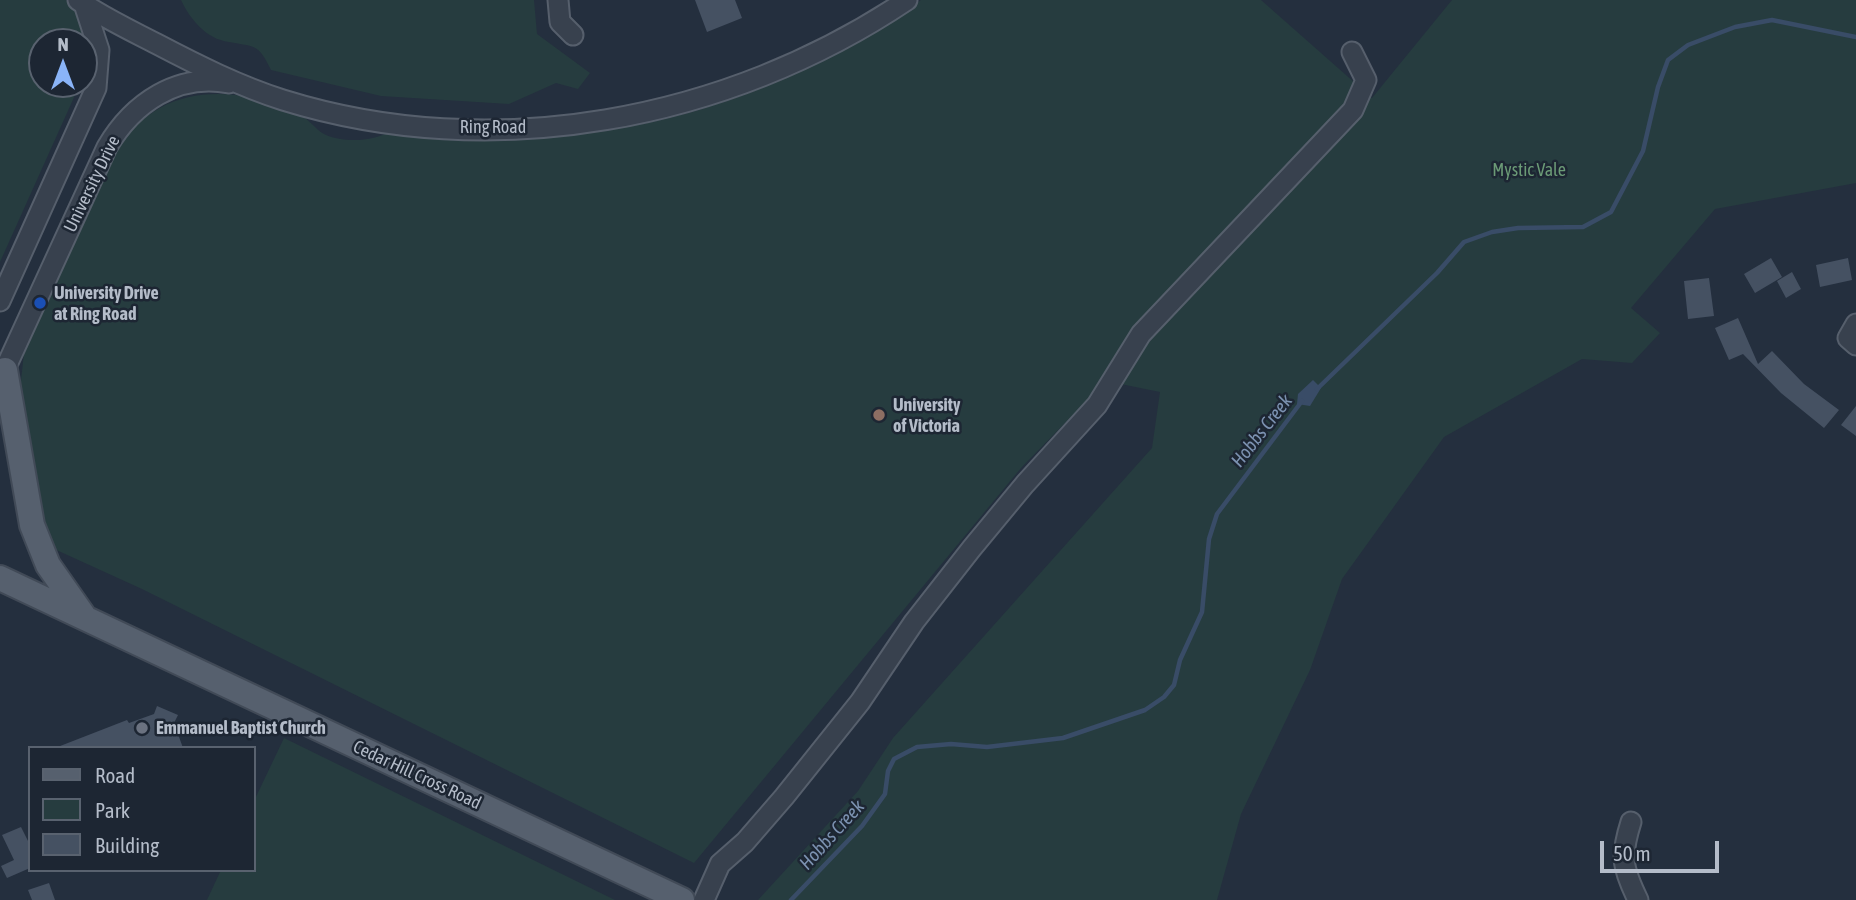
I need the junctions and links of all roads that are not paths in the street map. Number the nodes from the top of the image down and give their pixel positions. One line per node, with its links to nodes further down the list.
1 (558, 0): 4 (street)
2 (907, 0): 6 (street, Ring Road)
3 (81, 2): 6 (street, Ring Road); 7 (street, University Drive)
4 (573, 35)
5 (1352, 52): 15 (street)
6 (257, 91): 10 (street, University Drive)
7 (0, 301)
8 (1856, 325): 9 (street)
9 (1856, 345)
10 (2, 375): 12 (main road)
11 (0, 578): 12 (main road, Cedar Hill Cross Road)
12 (86, 618): 14 (main road, Cedar Hill Cross Road)
13 (1631, 822): 16 (street)
14 (682, 900)
15 (704, 900)
16 (1638, 900)

